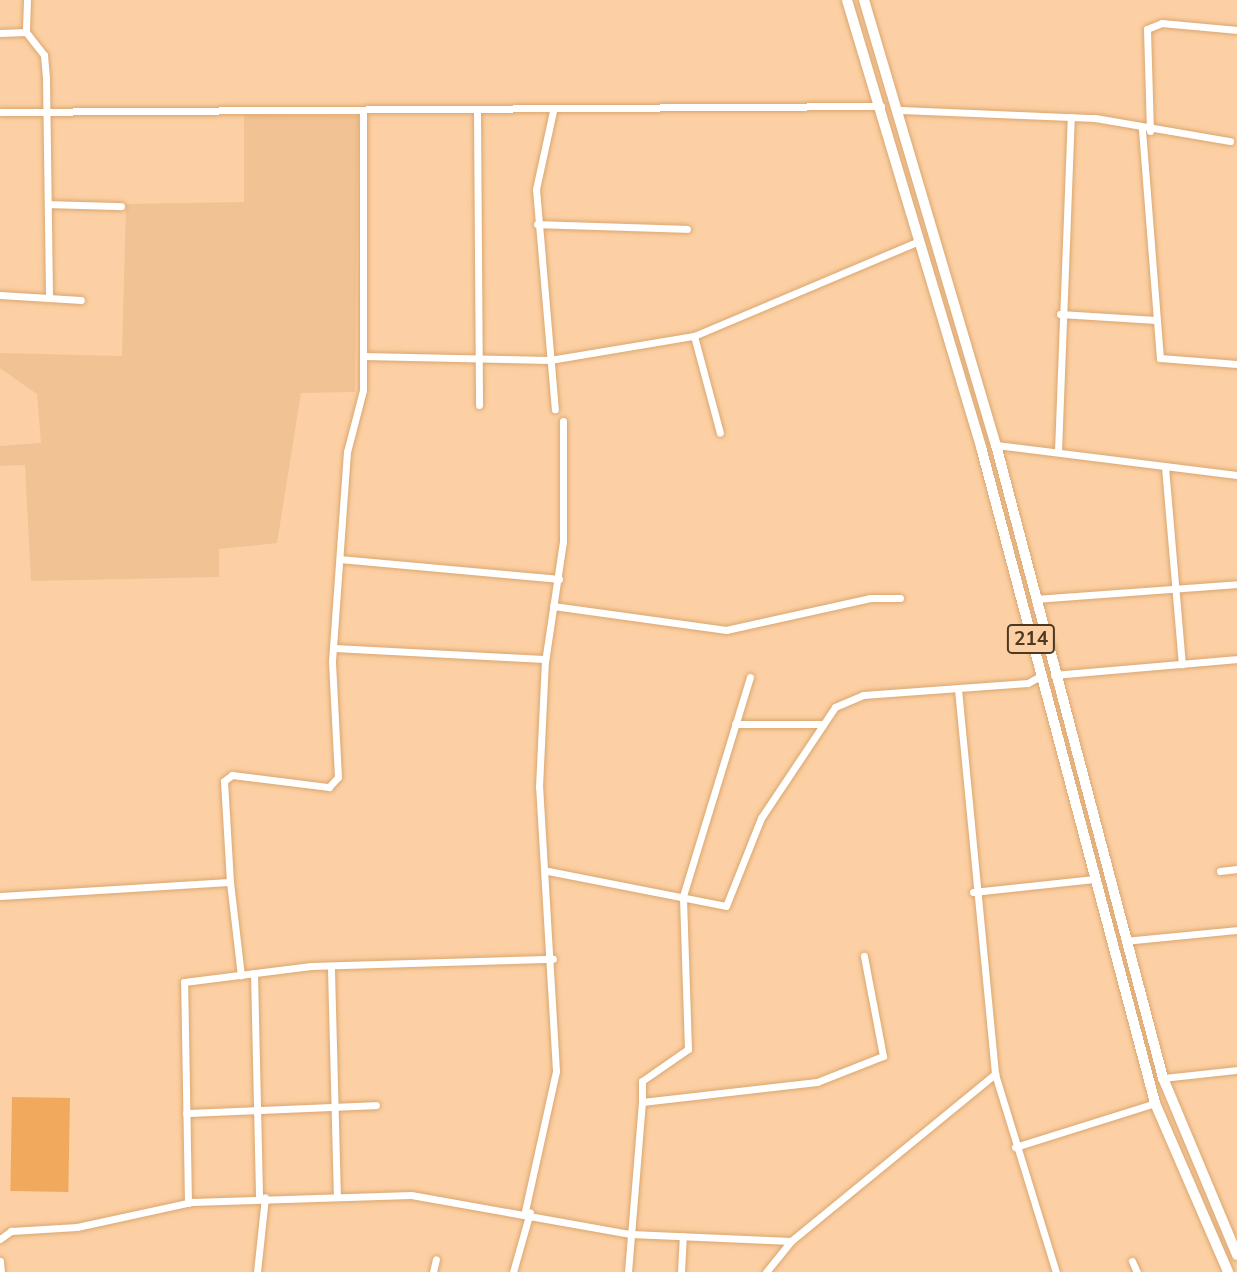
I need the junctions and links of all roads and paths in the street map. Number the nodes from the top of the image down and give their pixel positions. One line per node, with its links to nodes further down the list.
1 (27, 0): 5 (street)
2 (847, 0): 7 (highway, 214)
3 (864, 0): 8 (highway, 214)
4 (1237, 30): 15 (street)
5 (26, 32): 6 (street); 13 (street)
6 (0, 33)
7 (883, 106): 11 (street); 21 (highway, 214)
8 (901, 110): 14 (street); 36 (highway, 214)
9 (363, 111): 10 (street); 13 (street); 28 (street)
10 (477, 111): 11 (street); 29 (street)
11 (553, 111): 19 (street)
12 (0, 112): 13 (street)
13 (47, 112): 17 (street)
14 (1070, 117): 15 (street); 25 (street)
15 (1146, 130): 16 (street); 26 (street)
16 (1230, 141)
17 (48, 204): 18 (street); 23 (street)
18 (121, 206)
19 (537, 225): 20 (street); 30 (street)
20 (687, 229)
21 (919, 241): 27 (street); 52 (highway, 214)
22 (0, 295): 23 (street)
23 (49, 298): 24 (street)
24 (81, 300)
25 (1060, 314): 26 (street); 37 (street)
26 (1156, 320): 31 (street)
27 (694, 336): 30 (street); 35 (street)
28 (363, 356): 29 (street); 40 (street)
29 (478, 356): 30 (street); 32 (street)
30 (550, 360): 33 (street)
31 (1237, 364)
32 (479, 405)
33 (555, 409)
34 (563, 421): 41 (street)
35 (720, 433)
36 (996, 445): 37 (street); 45 (highway, 214)
37 (1058, 451): 38 (street)
38 (1165, 467): 39 (street); 43 (street)
39 (1237, 475)
40 (341, 559): 41 (street); 47 (street)
41 (559, 579): 46 (street)
42 (1237, 584): 43 (street)
43 (1177, 589): 45 (street); 50 (street)
44 (900, 598): 46 (street)
45 (1034, 599): 51 (highway, 214)
46 (553, 606): 48 (street)
47 (333, 648): 48 (street); 61 (street)
48 (545, 659): 58 (street)
49 (1237, 659): 50 (street)
50 (1182, 664): 51 (street)
51 (1054, 675): 66 (highway, 214)
52 (1040, 676): 54 (street); 60 (highway, 214)
53 (750, 677): 55 (street)
54 (958, 689): 56 (street); 62 (street)
55 (735, 724): 56 (street); 64 (street)
56 (822, 724): 64 (street)
57 (1237, 869): 59 (street)
58 (548, 871): 64 (street); 68 (street)
59 (1220, 871)
60 (1094, 879): 62 (street); 76 (highway, 214)
61 (230, 882): 63 (street); 71 (street)
62 (973, 892): 73 (street)
63 (0, 895)
64 (683, 896): 75 (street)
65 (1237, 930): 66 (street)
66 (1125, 941): 74 (highway, 214)
67 (864, 956): 75 (street)
68 (553, 959): 69 (street); 85 (street)
69 (331, 970): 70 (street); 78 (street)
70 (254, 973): 71 (street); 79 (street)
71 (242, 975): 80 (street)
72 (1237, 1070): 74 (street)
73 (995, 1074): 81 (street); 89 (street)
74 (1163, 1078): 90 (highway, 214)
75 (642, 1101): 86 (street)
76 (1155, 1103): 81 (street); 103 (highway, 214)
77 (376, 1105): 78 (street)
78 (337, 1106): 79 (street); 82 (street)
79 (257, 1110): 80 (street); 83 (street)
80 (186, 1114): 84 (street)
81 (1015, 1147): 101 (street)
82 (337, 1195): 83 (street); 85 (street)
83 (262, 1197): 84 (street); 95 (street)
84 (187, 1203): 88 (street)
85 (528, 1211): 86 (street); 97 (street)
86 (631, 1234): 87 (street); 98 (street)
87 (683, 1236): 89 (street); 99 (street)
88 (0, 1239)
89 (791, 1241): 100 (street)
90 (1237, 1255)
91 (436, 1259): 96 (street)
92 (0, 1261): 94 (street)
93 (1132, 1261): 102 (street)
94 (1, 1272)
95 (257, 1272)
96 (433, 1272)
97 (513, 1272)
98 (628, 1272)
99 (681, 1272)
100 (766, 1272)
101 (1056, 1272)
102 (1137, 1272)
103 (1228, 1272)

